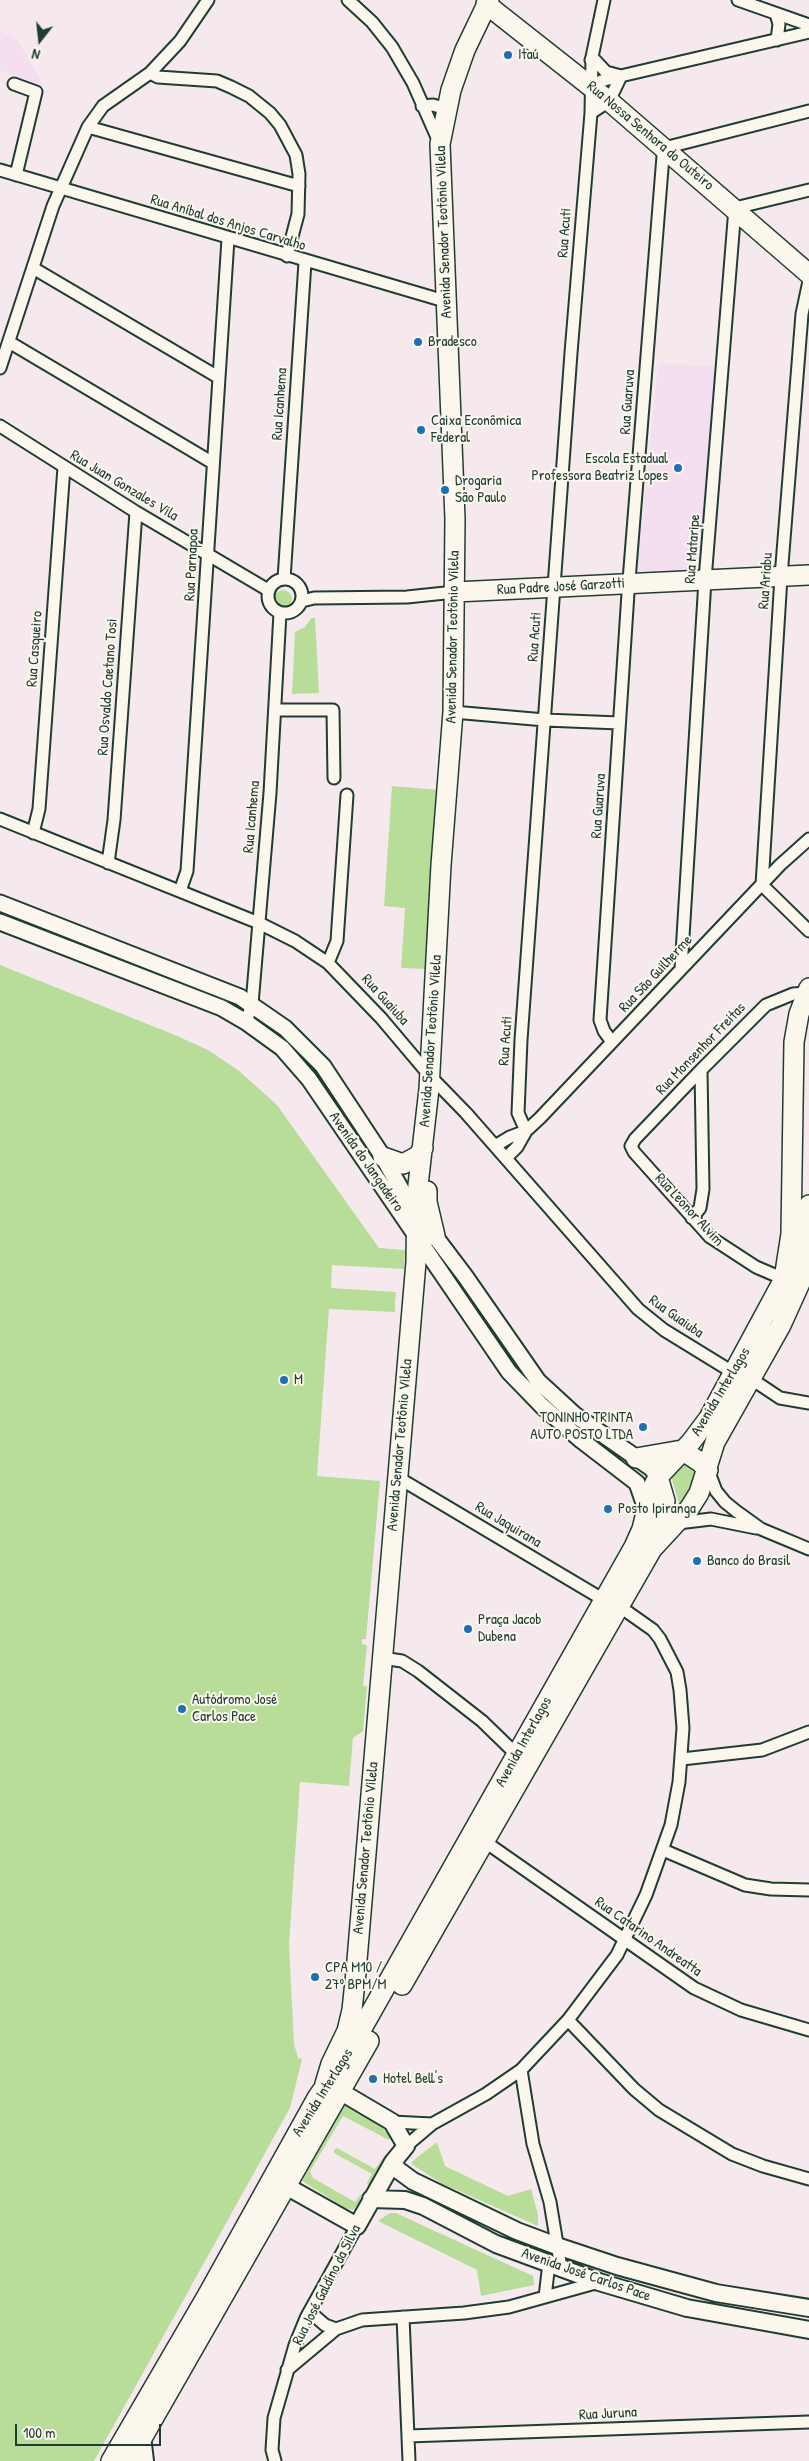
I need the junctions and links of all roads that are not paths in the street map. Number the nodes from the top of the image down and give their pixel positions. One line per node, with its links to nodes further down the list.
1 (208, 0): 11 (street)
2 (348, 0): 17 (street)
3 (604, 0): 10 (street, Rua Acuti)
4 (738, 0): 6 (street)
5 (485, 1): 12 (main road, Rua Nossa Senhora do Outeiro); 18 (main road, Avenida Senador Teotônio Vilela)
6 (776, 14): 7 (street); 9 (street)
7 (809, 25)
8 (809, 32): 9 (street)
9 (777, 40): 13 (street)
10 (592, 57): 12 (street); 13 (street); 15 (street, Rua Acuti)
11 (150, 73): 21 (street); 26 (street)
12 (575, 74): 15 (main road, Rua Nossa Senhora do Outeiro)
13 (621, 76): 15 (street); 16 (street)
14 (14, 84): 25 (street)
15 (592, 87): 16 (main road, Rua Nossa Senhora do Outeiro); 20 (street, Rua Acuti)
16 (609, 101): 20 (street); 23 (main road, Rua Nossa Senhora do Outeiro)
17 (422, 106): 18 (street); 22 (street)
18 (446, 109): 22 (main road, Avenida Senador Teotônio Vilela)
19 (809, 111): 23 (street)
20 (591, 113): 51 (street, Rua Acuti)
21 (88, 127): 26 (street); 27 (street)
22 (440, 144): 36 (main road, Avenida Senador Teotônio Vilela)
23 (666, 150): 29 (main road, Rua Nossa Senhora do Outeiro); 49 (street, Rua Guaruva)
24 (0, 170): 25 (street, Rua Aníbal dos Anjos Carvalho)
25 (16, 175): 27 (street, Rua Aníbal dos Anjos Carvalho)
26 (299, 186): 31 (street)
27 (60, 189): 30 (street, Rua Aníbal dos Anjos Carvalho); 33 (street)
28 (809, 190): 29 (street)
29 (735, 208): 34 (main road, Rua Nossa Senhora do Outeiro); 48 (street, Rua Mataripe)
30 (228, 239): 31 (street, Rua Aníbal dos Anjos Carvalho); 39 (street, Rua Parnapoa)
31 (287, 256): 32 (street, Rua Aníbal dos Anjos Carvalho)
32 (305, 262): 36 (street, Rua Aníbal dos Anjos Carvalho); 47 (street, Rua Icanhema)
33 (33, 268): 37 (street); 39 (street)
34 (809, 274)
35 (809, 281): 46 (street, Rua Ariabu)
36 (448, 302): 52 (main road, Avenida Senador Teotônio Vilela)
37 (9, 342): 38 (street); 41 (street)
38 (0, 368)
39 (218, 377): 41 (street, Rua Parnapoa)
40 (0, 426): 42 (street, Rua Juan Gonzales Vila)
41 (212, 463): 44 (street, Rua Parnapoa)
42 (64, 467): 43 (street, Rua Juan Gonzales Vila); 62 (street, Rua Casqueiro)
43 (136, 512): 44 (street, Rua Juan Gonzales Vila); 64 (street, Rua Osvaldo Caetano Tosi)
44 (208, 553): 50 (street, Rua Juan Gonzales Vila); 66 (street, Rua Parnapoa)
45 (809, 575): 46 (main road, Rua Padre José Garzotti)
46 (781, 576): 48 (main road, Rua Padre José Garzotti); 65 (street, Rua Ariabu)
47 (284, 579): 50 (street); 53 (street)
48 (705, 580): 49 (main road, Rua Padre José Garzotti); 72 (street, Rua Mataripe)
49 (629, 583): 51 (main road, Rua Padre José Garzotti); 58 (street, Rua Guaruva)
50 (267, 586): 54 (street)
51 (554, 587): 52 (main road, Rua Padre José Garzotti); 57 (street, Rua Acuti)
52 (455, 592): 53 (street, Rua Padre José Garzotti); 56 (main road, Avenida Senador Teotônio Vilela)
53 (301, 596): 54 (street)
54 (280, 613): 55 (street, Rua Icanhema)
55 (275, 710): 59 (street); 69 (street, Rua Icanhema)
56 (453, 712): 57 (street); 78 (main road, Avenida Senador Teotônio Vilela)
57 (544, 720): 58 (street); 79 (street, Rua Acuti)
58 (620, 723): 76 (street, Rua Guaruva)
59 (334, 778)
60 (347, 794): 71 (street)
61 (0, 819): 62 (street, Rua Guaiuba)
62 (33, 833): 64 (street, Rua Guaiuba)
63 (809, 840): 65 (street, Rua São Guilherme)
64 (108, 863): 66 (street, Rua Guaiuba)
65 (762, 885): 70 (street); 72 (street, Rua São Guilherme)
66 (180, 891): 69 (street, Rua Guaiuba)
67 (0, 903): 74 (street, Avenida do Jangadeiro)
68 (0, 922): 75 (street, Avenida do Jangadeiro)
69 (259, 923): 71 (street, Rua Guaiuba); 74 (street, Rua Icanhema)
70 (809, 931)
71 (328, 964): 78 (street, Rua Guaiuba)
72 (681, 969): 76 (street, Rua São Guilherme)
73 (808, 991): 77 (street, Rua Monsenhor Freitas); 89 (main road, Avenida Interlagos)
74 (252, 1004): 75 (street, Rua Icanhema); 83 (street, Avenida do Jangadeiro)
75 (246, 1022): 88 (street, Avenida do Jangadeiro)
76 (612, 1042): 79 (street, Rua São Guilherme)
77 (701, 1070): 81 (street, Rua Monsenhor Freitas); 87 (street)
78 (430, 1076): 80 (street, Rua Guaiuba); 82 (main road, Avenida Senador Teotônio Vilela)
79 (526, 1130): 80 (street, Rua São Guilherme); 84 (street, Rua São Guilherme)
80 (495, 1146): 84 (street, Rua Guaiuba)
81 (631, 1146): 87 (street, Rua Leonor Alvim)
82 (423, 1148): 83 (main road); 86 (main road, Avenida Senador Teotônio Vilela); 88 (main road)
83 (383, 1157): 86 (street, Avenida do Jangadeiro)
84 (506, 1158): 90 (street, Rua Guaiuba)
85 (809, 1205): 89 (main road, Avenida Interlagos)
86 (416, 1213): 88 (main road, Avenida Senador Teotônio Vilela)
87 (692, 1218): 89 (street, Rua Leonor Alvim)
88 (426, 1236): 92 (street, Avenida do Jangadeiro); 93 (street, Avenida do Jangadeiro); 98 (main road, Avenida Senador Teotônio Vilela)
89 (798, 1283): 90 (main road, Avenida Interlagos)
90 (742, 1376): 91 (street, Rua Guaiuba); 94 (main road, Avenida Interlagos); 96 (main road, Avenida Interlagos)
91 (809, 1403)
92 (590, 1427): 93 (street); 95 (street, Avenida do Jangadeiro)
93 (581, 1440): 99 (street, Avenida do Jangadeiro)
94 (682, 1450): 95 (main road); 96 (main road); 97 (main road, Avenida Interlagos)
95 (636, 1458): 97 (street, Avenida do Jangadeiro)
96 (708, 1470): 100 (main road, Avenida Interlagos); 101 (street)
97 (658, 1476): 99 (main road, Avenida Interlagos); 102 (main road)
98 (397, 1477): 104 (street, Rua Jaquirana); 105 (main road, Avenida Senador Teotônio Vilela)
99 (646, 1509): 104 (main road, Avenida Interlagos)
100 (676, 1523): 101 (street); 102 (main road, Avenida Interlagos)
101 (761, 1529): 103 (street)
102 (652, 1548): 104 (main road, Avenida Interlagos)
103 (809, 1549)
104 (611, 1603): 107 (main road, Avenida Interlagos); 108 (street, Rua Jaquirana); 109 (main road, Avenida Interlagos)
105 (382, 1658): 107 (street); 116 (main road, Avenida Senador Teotônio Vilela)
106 (809, 1732): 108 (street)
107 (517, 1755): 116 (main road, Avenida Interlagos)
108 (682, 1759): 110 (street, Rua Jaquirana)
109 (484, 1841): 112 (street, Rua Catarino Andreatta); 116 (main road, Avenida Interlagos)
110 (663, 1850): 111 (street); 112 (street, Rua Jaquirana)
111 (809, 1890)
112 (625, 1940): 113 (street, Rua Jaquirana); 114 (street, Rua Catarino Andreatta)
113 (568, 2020): 115 (street, Rua Jaquirana); 122 (street)
114 (809, 2030)
115 (521, 2070): 118 (street, Rua Jaquirana); 126 (street)
116 (333, 2087): 117 (main road); 120 (main road, Avenida Interlagos); 123 (main road, Avenida Interlagos)
117 (392, 2122): 118 (street); 119 (main road)
118 (432, 2124): 119 (street, Rua Jaquirana)
119 (406, 2146): 121 (main road, Rua José Galdíno da Silva)
120 (282, 2160): 123 (main road); 137 (main road, Avenida Interlagos)
121 (393, 2162): 124 (main road, Rua José Galdíno da Silva); 126 (main road, Avenida José Carlos Pace)
122 (809, 2179)
123 (286, 2186): 125 (main road); 137 (main road, Avenida Interlagos)
124 (371, 2199): 125 (main road, Rua José Galdíno da Silva); 127 (main road, Avenida José Carlos Pace)
125 (357, 2226): 131 (street, Rua José Galdíno da Silva)
126 (557, 2246): 127 (street); 130 (main road, Avenida José Carlos Pace)
127 (555, 2265): 128 (main road, Avenida José Carlos Pace); 129 (street)
128 (600, 2282): 129 (street); 134 (main road, Avenida José Carlos Pace)
129 (545, 2297): 132 (street)
130 (809, 2308)
131 (310, 2312): 133 (street); 135 (street, Rua José Galdíno da Silva)
132 (403, 2317): 133 (street); 138 (street)
133 (336, 2329): 135 (street)
134 (809, 2330)
135 (287, 2370): 142 (street, Rua José Galdíno da Silva)
136 (809, 2422): 138 (street, Rua Juruna)
137 (135, 2435): 139 (main road, Avenida Interlagos); 140 (main road); 141 (main road)
138 (408, 2436): 143 (street)
139 (111, 2461)
140 (128, 2461)
141 (145, 2461)
142 (275, 2461)
143 (409, 2461)

